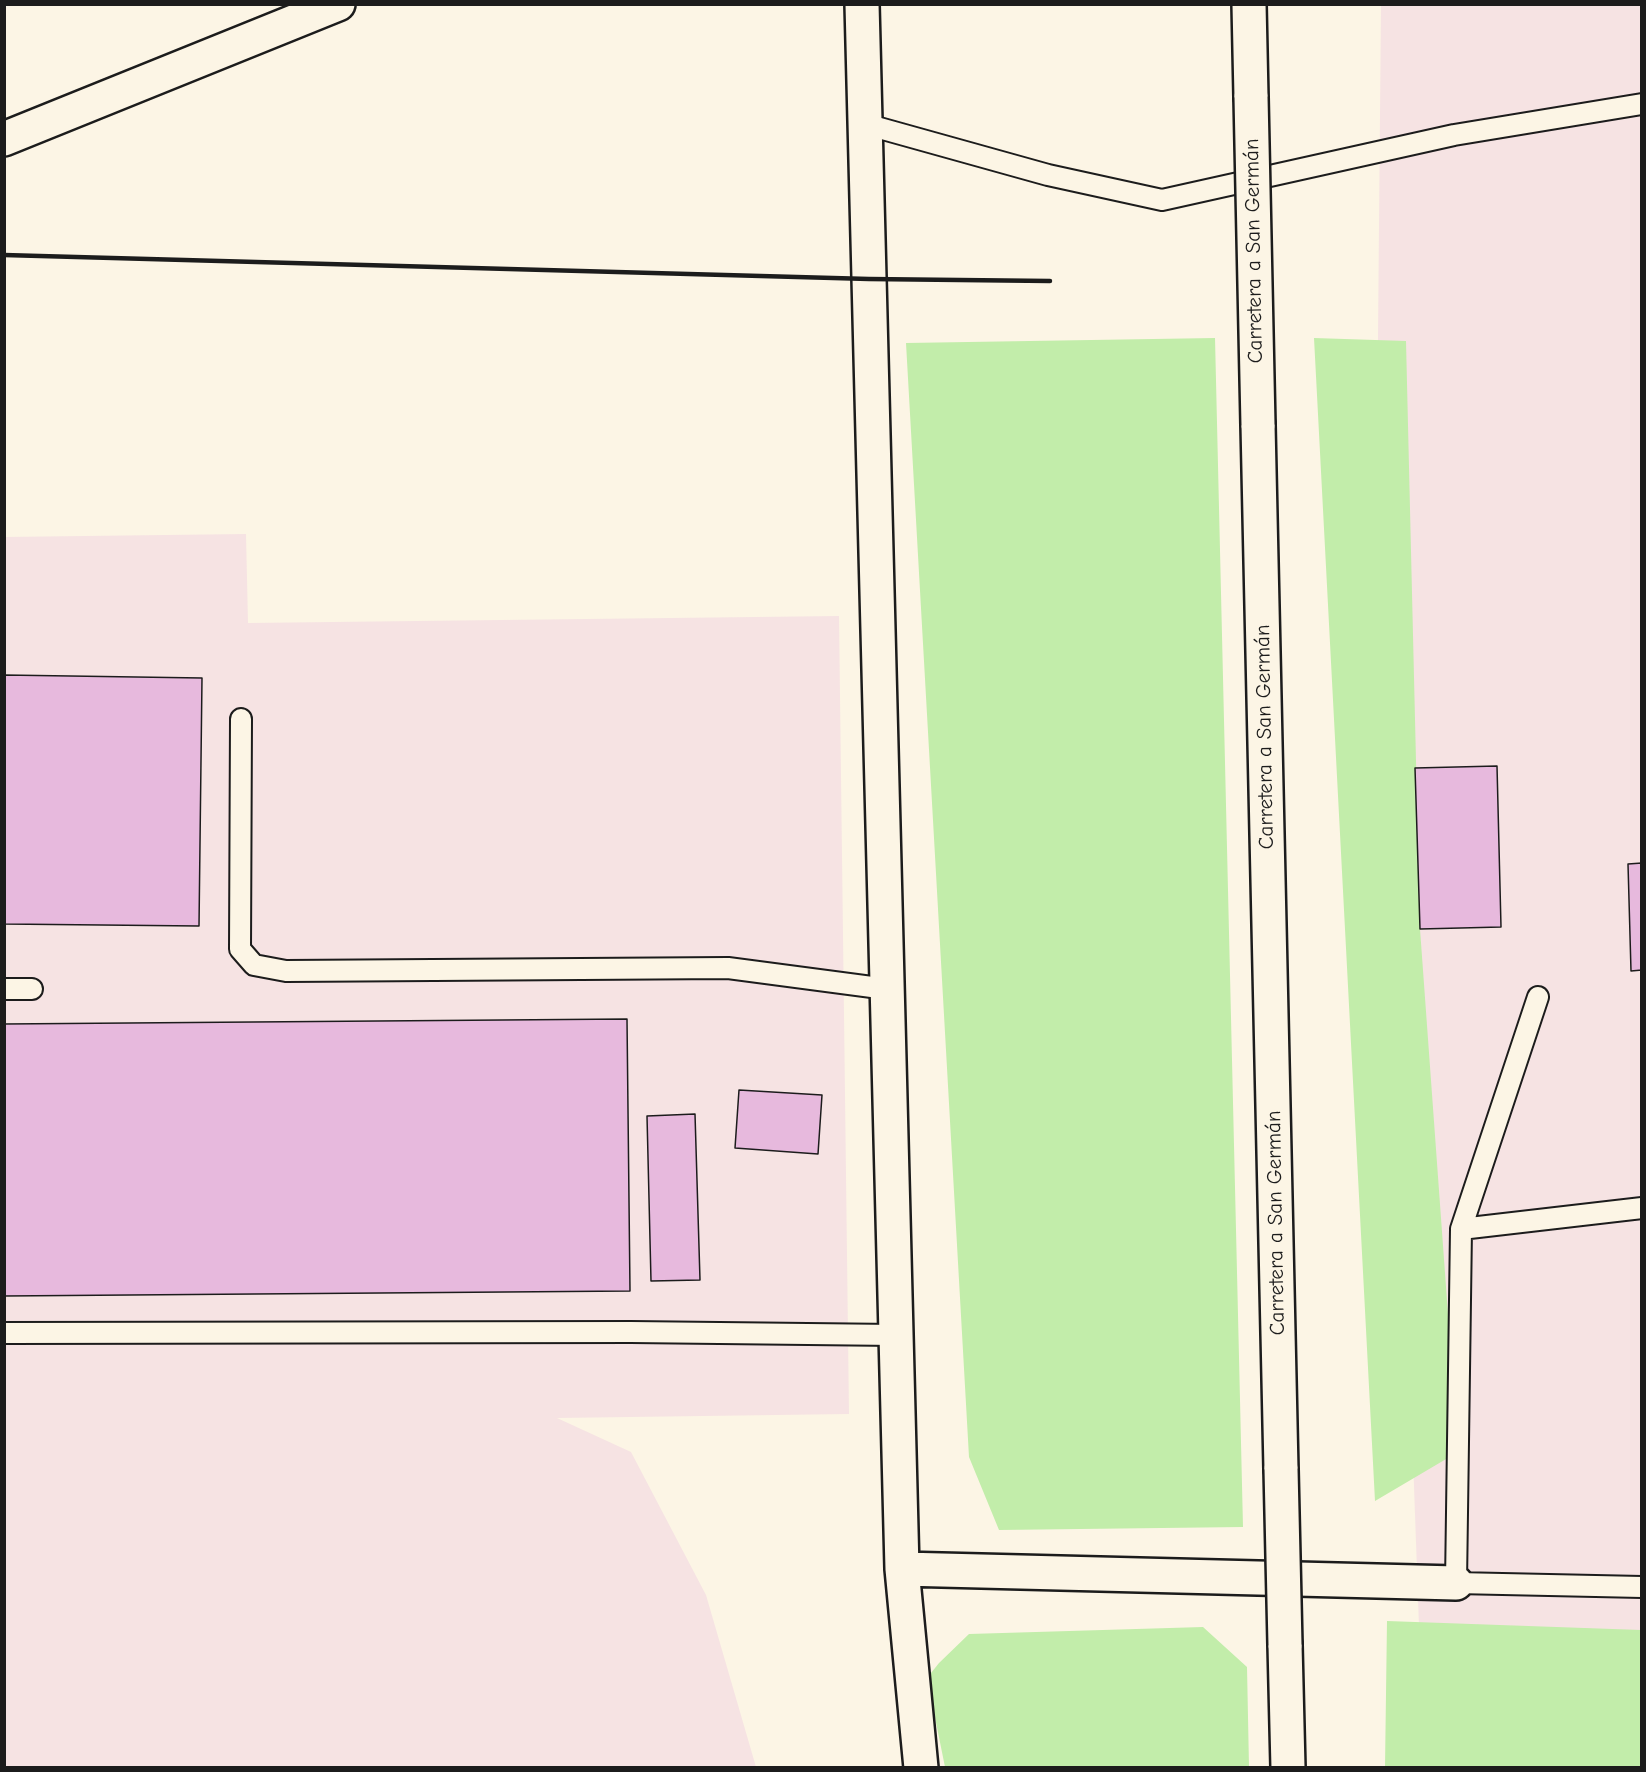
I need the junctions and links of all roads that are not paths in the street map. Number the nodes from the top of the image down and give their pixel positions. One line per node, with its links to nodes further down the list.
1 (338, 4): 6 (street)
2 (862, 4): 5 (street)
3 (1249, 4): 20 (street, Carretera a San Germán, bridge)
4 (1641, 104): 5 (lane)
5 (865, 124): 10 (street)
6 (4, 140)
7 (241, 719): 10 (lane)
8 (4, 989): 9 (lane)
9 (32, 989)
10 (887, 989): 15 (street)
11 (1538, 997): 13 (lane)
12 (1641, 1208): 13 (lane)
13 (1461, 1229): 17 (lane)
14 (4, 1333): 15 (lane)
15 (896, 1335): 16 (street)
16 (902, 1569): 17 (street); 19 (street)
17 (1456, 1582): 18 (lane)
18 (1641, 1587)
19 (921, 1767)
20 (1288, 1767)

